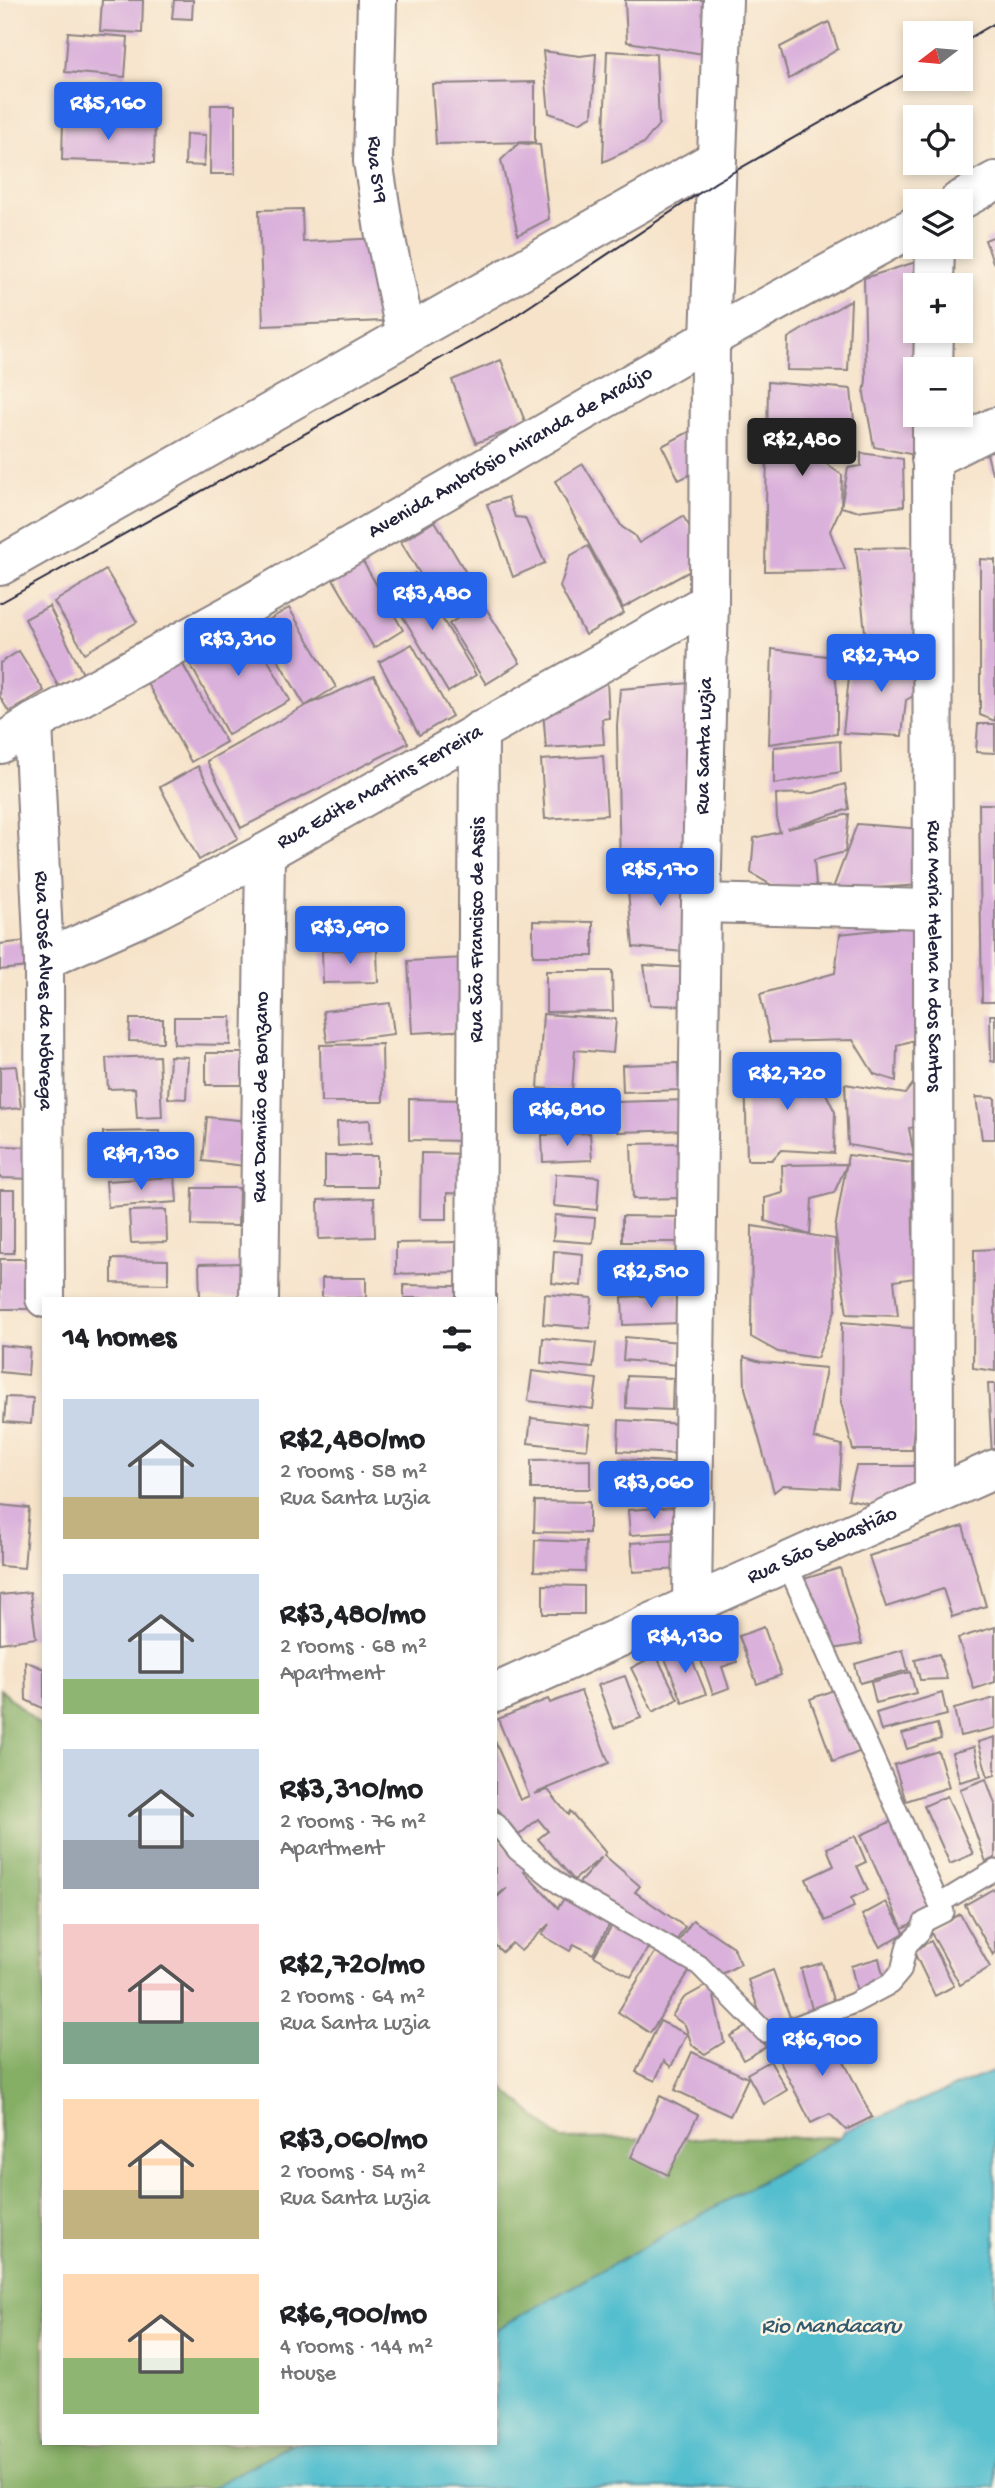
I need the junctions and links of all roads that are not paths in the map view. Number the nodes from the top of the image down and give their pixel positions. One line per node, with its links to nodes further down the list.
1 (377, 0): 7 (street, Rua 519)
2 (723, 0): 3 (street, Rua Santa Luzia)
3 (716, 170): 7 (street); 8 (street, Rua Santa Luzia)
4 (995, 181): 5 (street)
5 (973, 193)
6 (903, 233): 8 (street, Avenida Ambrósio Miranda de Araújo)
7 (406, 335): 12 (street)
8 (710, 338): 13 (street, Rua Santa Luzia); 14 (street, Avenida Ambrósio Miranda de Araújo)
9 (932, 427): 11 (street, Rua Maria Helena M dos Santos)
10 (995, 427): 11 (street)
11 (931, 459): 19 (street, Rua Maria Helena M dos Santos)
12 (0, 566)
13 (709, 602): 15 (street, Rua Edite Martins Ferreira); 18 (street, Rua Santa Luzia)
14 (33, 723): 16 (street, Avenida Ambrósio Miranda de Araújo); 20 (street, Rua José Alves da Nóbrega)
15 (479, 731): 17 (street, Rua Edite Martins Ferreira); 23 (street, Rua São Francisco de Assis)
16 (0, 744)
17 (265, 853): 20 (street, Rua Edite Martins Ferreira); 22 (street, Rua Damião de Bonzano)
18 (701, 902): 19 (street); 27 (street, Rua Santa Luzia)
19 (932, 909): 25 (street, Rua Maria Helena M dos Santos)
20 (44, 960): 21 (street, Rua José Alves da Nóbrega)
21 (45, 1297)
22 (260, 1297)
23 (476, 1297)
24 (995, 1469): 25 (street, Rua São Sebastião)
25 (934, 1495): 26 (street, Rua São Sebastião)
26 (786, 1562): 27 (street, Rua São Sebastião); 31 (lane)
27 (692, 1605): 28 (street, Rua São Sebastião)
28 (497, 1692)
29 (497, 1825): 31 (lane)
30 (995, 1870): 31 (lane)
31 (939, 1904)

